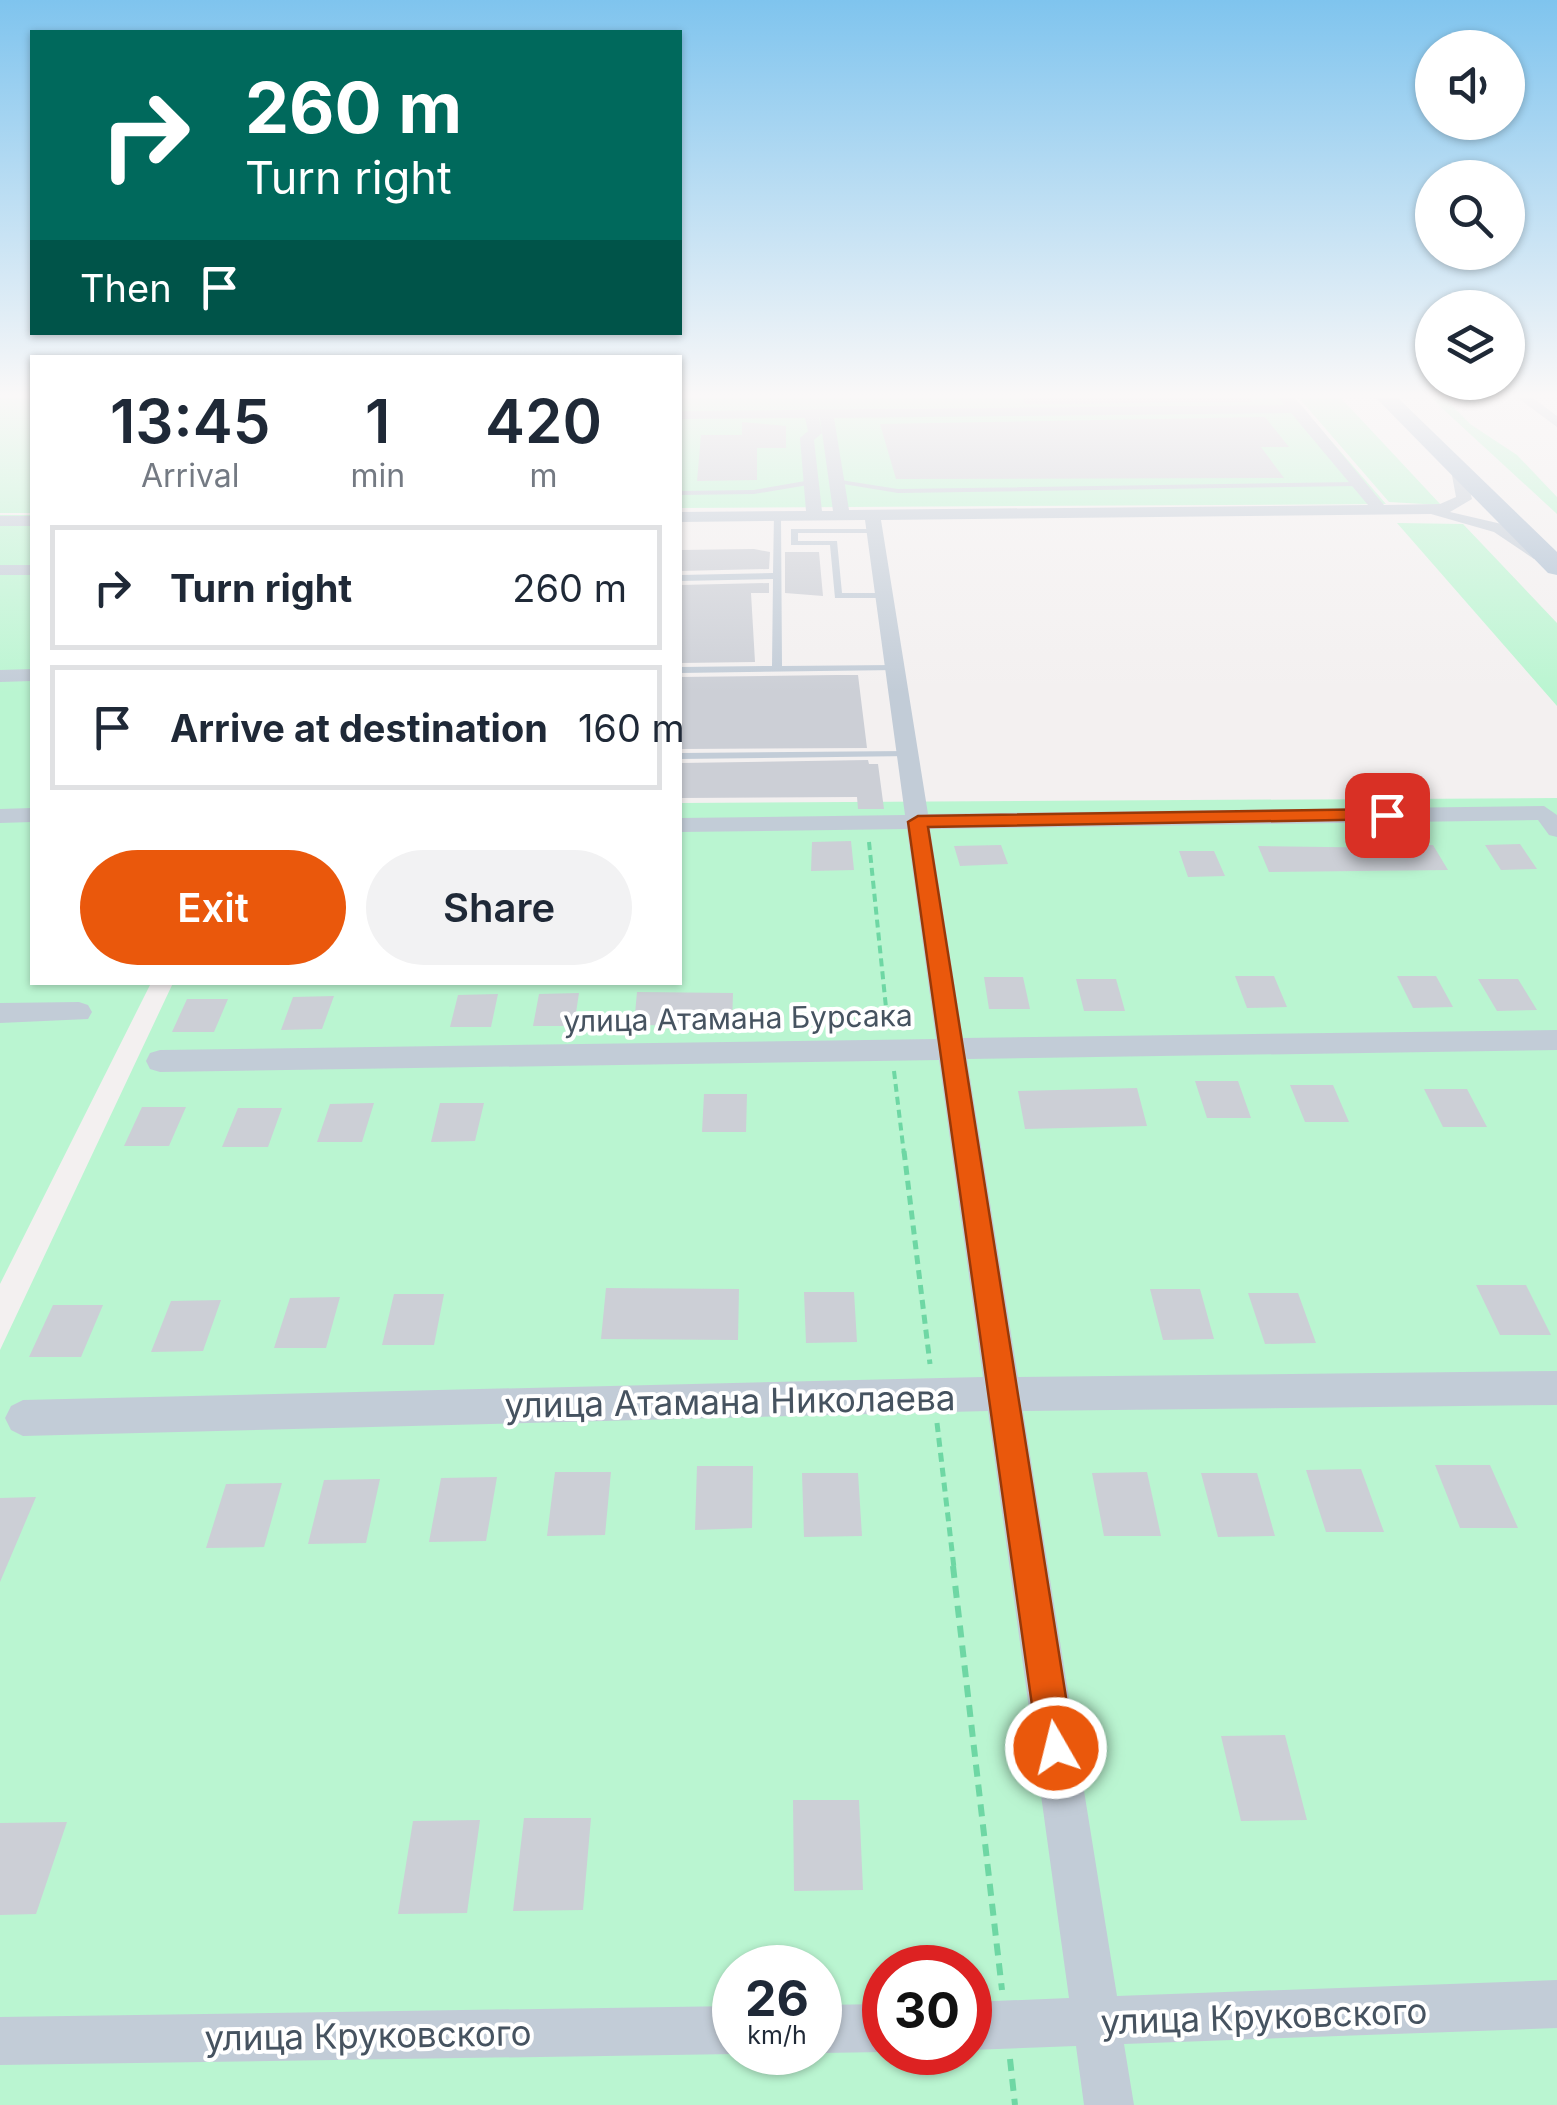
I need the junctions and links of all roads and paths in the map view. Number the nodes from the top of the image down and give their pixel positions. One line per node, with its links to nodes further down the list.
1 (812, 496): 10 (street)
2 (839, 496): 11 (street)
3 (1367, 496): 8 (street)
4 (1463, 496): 9 (street)
5 (1485, 496): 17 (main road)
6 (1520, 496): 7 (main road)
7 (1530, 506)
8 (1380, 511): 9 (street); 16 (street)
9 (1407, 511): 17 (street)
10 (814, 516): 11 (street); 15 (street)
11 (842, 516): 16 (street)
12 (682, 517): 15 (street)
13 (0, 521): 14 (street)
14 (30, 521)
15 (788, 521): 16 (lane); 20 (lane); 22 (lane)
16 (873, 524): 22 (street)
17 (1555, 566)
18 (0, 570): 19 (street)
19 (30, 570)
20 (776, 576): 21 (lane); 24 (lane)
21 (682, 578)
22 (884, 596): 23 (street)
23 (895, 668): 24 (lane); 28 (street)
24 (777, 669): 25 (lane)
25 (682, 670)
26 (30, 675): 27 (street)
27 (0, 676)
28 (908, 754): 29 (lane); 32 (street)
29 (682, 756)
30 (30, 815): 31 (street)
31 (0, 816)
32 (918, 822): 33 (street); 34 (street); 39 (street)
33 (1550, 822)
34 (866, 823): 35 (street); 40 (path)
35 (682, 825)
36 (79, 1012): 37 (street)
37 (0, 1013)
38 (1557, 1040): 39 (street, улица Атамана Бурсака)
39 (949, 1047): 40 (street, улица Атамана Бурсака); 43 (street)
40 (891, 1050): 41 (street, улица Атамана Бурсака); 44 (path)
41 (160, 1061)
42 (1557, 1388): 43 (street, улица Атамана Николаева)
43 (1004, 1394): 44 (street, улица Атамана Николаева); 48 (street)
44 (934, 1398): 45 (street, улица Атамана Николаева); 46 (path)
45 (23, 1418)
46 (981, 1945)
47 (1557, 2004): 48 (street, улица Круковского)
48 (1096, 2024): 49 (street, улица Круковского); 54 (street)
49 (992, 2026)
50 (712, 2030): 52 (street, улица Круковского)
51 (992, 2038): 53 (path)
52 (0, 2042)
53 (1015, 2105)
54 (1109, 2105)

